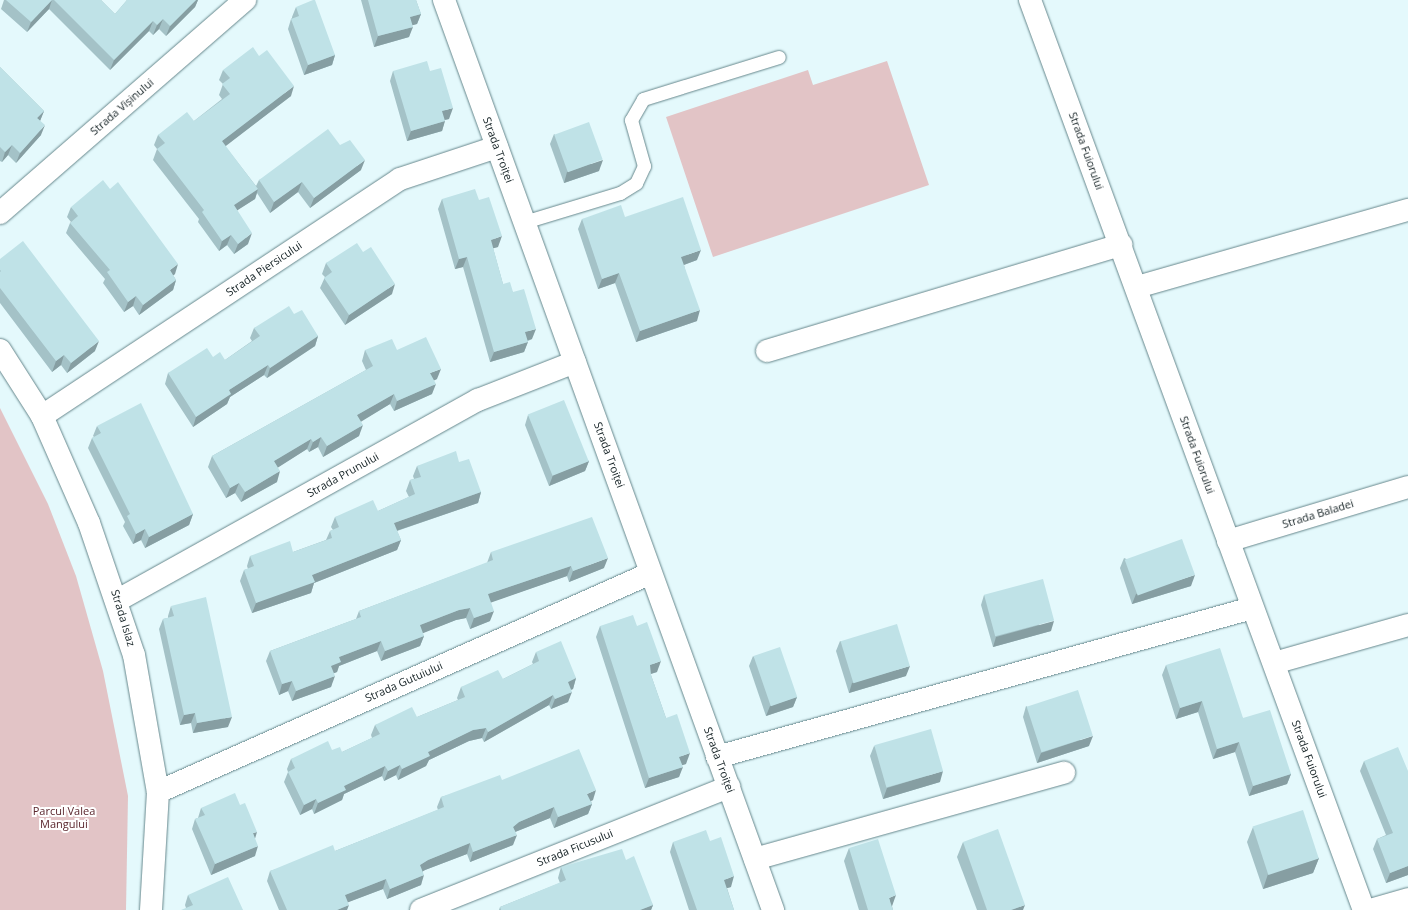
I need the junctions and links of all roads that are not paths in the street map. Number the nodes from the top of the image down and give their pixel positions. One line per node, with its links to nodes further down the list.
1 (245, 0): 7 (street, Strada Vișinului)
2 (444, 0): 5 (street, Strada Troiței)
3 (1030, 0): 9 (street, Strada Fuiorului)
4 (779, 57): 8 (lane)
5 (497, 146): 8 (street, Strada Troiței); 14 (street, Strada Piersicului)
6 (1408, 210): 10 (street)
7 (0, 213)
8 (524, 222): 13 (street, Strada Troiței)
9 (1121, 245): 10 (street, Strada Fuiorului); 12 (street)
10 (1137, 287): 16 (street, Strada Fuiorului)
11 (0, 350): 14 (street, Strada Islaz)
12 (767, 351)
13 (575, 362): 17 (street, Strada Troiței); 18 (street, Strada Prunului)
14 (42, 416): 18 (street, Strada Islaz)
15 (1408, 487): 16 (street, Strada Baladei)
16 (1228, 542): 19 (street, Strada Fuiorului)
17 (651, 573): 22 (street, Strada Troiței); 25 (street, Strada Gutuiului)
18 (118, 600): 25 (street, Strada Islaz)
19 (1252, 608): 21 (street, Strada Fuiorului); 22 (street)
20 (1408, 625): 21 (street)
21 (1274, 663): 31 (street, Strada Fuiorului)
22 (717, 757): 24 (street, Strada Troiței)
23 (1064, 773): 26 (street)
24 (729, 787): 26 (street, Strada Troiței); 29 (street, Strada Ficusului)
25 (158, 792): 28 (street, Strada Islaz)
26 (755, 859): 30 (street, Strada Troiței)
27 (1408, 899): 32 (street)
28 (151, 910)
29 (421, 910)
30 (773, 910)
31 (1364, 910)
32 (1370, 910)

